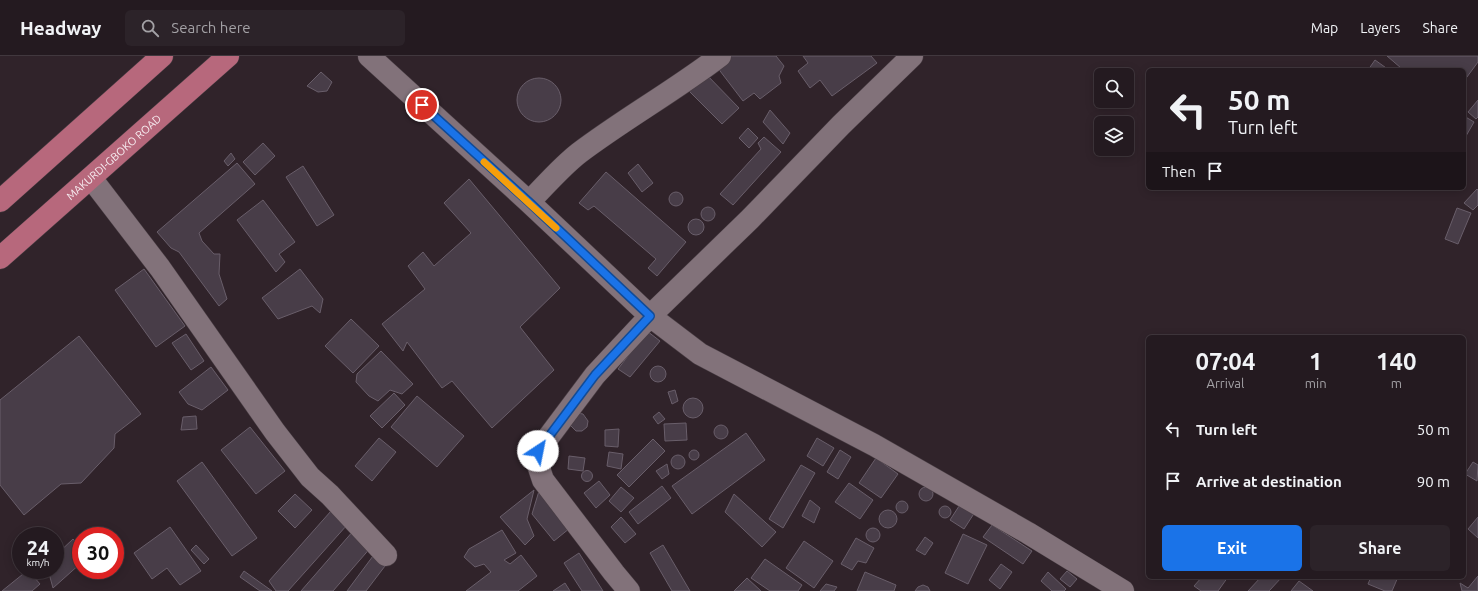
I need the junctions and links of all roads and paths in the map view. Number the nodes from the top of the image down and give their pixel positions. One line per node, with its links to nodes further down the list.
1 (162, 56): 7 (main road)
2 (228, 56): 6 (main road, MAKURDI-GBOKO ROAD)
3 (369, 56): 8 (street)
4 (720, 56): 8 (street)
5 (912, 56): 10 (street)
6 (91, 178): 9 (main road, MAKURDI-GBOKO ROAD); 11 (street)
7 (0, 201)
8 (529, 202): 10 (street)
9 (0, 258)
10 (650, 316): 12 (street); 13 (street)
11 (386, 555)
12 (629, 591)
13 (1123, 591)

